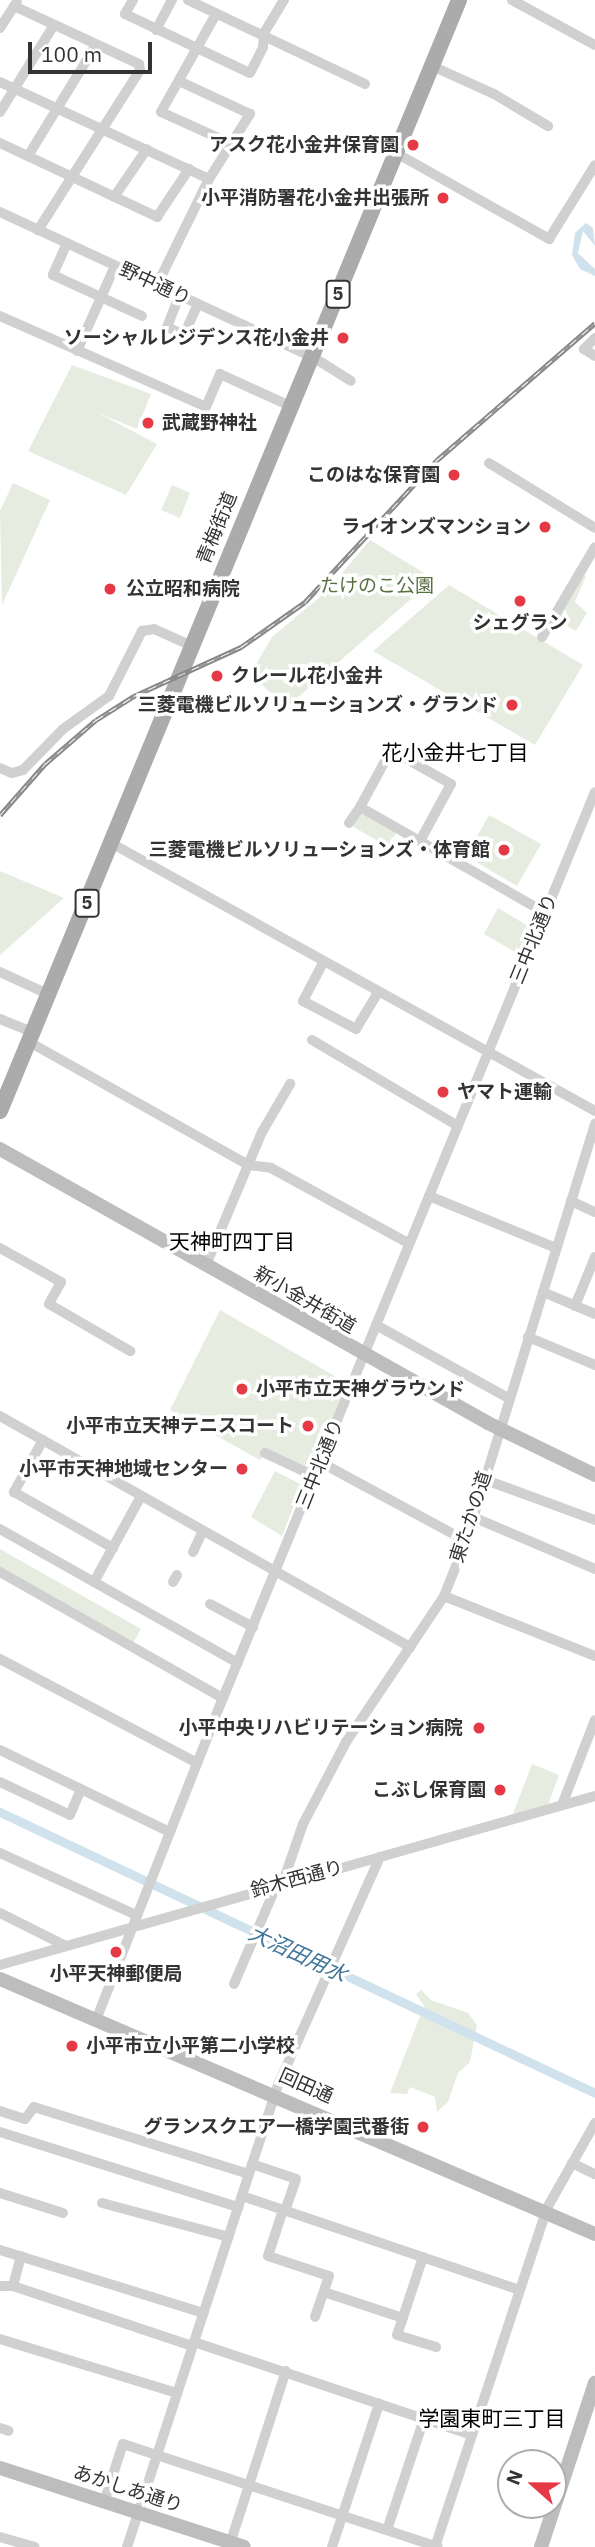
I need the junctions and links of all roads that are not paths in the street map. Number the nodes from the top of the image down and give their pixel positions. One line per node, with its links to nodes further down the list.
1 (133, 0): 12 (street)
2 (172, 0): 12 (street)
3 (188, 0): 7 (street)
4 (284, 0): 13 (street)
5 (459, 0): 17 (main road, 青梅街道 / 5)
6 (512, 0): 15 (street)
7 (202, 3): 9 (street)
8 (10, 6): 10 (street); 11 (street)
9 (216, 14): 13 (street); 16 (street)
10 (54, 25): 14 (street); 21 (street)
11 (0, 28)
12 (156, 30): 16 (street)
13 (265, 37): 16 (street); 20 (street)
14 (96, 44): 22 (street); 25 (street)
15 (595, 46)
16 (198, 51): 19 (street)
17 (432, 66): 24 (street); 29 (main road, 青梅街道 / 5)
18 (0, 82): 21 (street)
19 (181, 82): 27 (street); 27 (street)
20 (365, 84)
21 (15, 89): 22 (street); 23 (street)
22 (57, 109): 25 (street); 30 (street)
23 (0, 112)
24 (548, 126)
25 (102, 130): 28 (street); 33 (street)
26 (0, 143): 30 (street)
27 (232, 144): 34 (street)
28 (147, 149): 32 (street); 35 (street)
29 (396, 153): 31 (street); 49 (main road, 青梅街道 / 5)
30 (28, 156): 33 (street)
31 (595, 165)
32 (189, 169): 34 (street); 35 (street)
33 (72, 178): 35 (street); 37 (street)
34 (209, 179): 40 (street)
35 (114, 197)
36 (0, 212): 37 (street, 野中通り)
37 (38, 230): 38 (street, 野中通り)
38 (66, 243): 39 (street, 野中通り); 42 (street)
39 (115, 266): 40 (street, 野中通り); 42 (street)
40 (157, 285): 41 (street, 野中通り)
41 (179, 296): 43 (street, 野中通り); 43 (street)
42 (101, 298): 45 (street); 47 (street)
43 (198, 304): 49 (street, 野中通り)
44 (0, 316): 47 (street)
45 (142, 316)
46 (595, 338): 48 (street)
47 (77, 351): 51 (street)
48 (595, 356)
49 (310, 357): 50 (street, 野中通り); 51 (main road, 青梅街道 / 5)
50 (351, 381)
51 (290, 406): 56 (main road, 青梅街道 / 5)
52 (489, 463): 53 (street)
53 (595, 528)
54 (595, 547): 55 (street)
55 (542, 637)
56 (192, 646): 57 (street); 62 (main road, 青梅街道 / 5)
57 (0, 768)
58 (595, 792): 63 (street, 三中北通り)
59 (360, 807): 60 (street); 61 (street); 61 (street)
60 (349, 824)
61 (420, 841): 63 (street)
62 (111, 843): 64 (street); 67 (main road, 青梅街道 / 5)
63 (544, 912): 71 (street, 三中北通り)
64 (323, 964): 66 (street); 66 (street)
65 (0, 972): 67 (street)
66 (377, 994): 71 (street)
67 (50, 995): 69 (main road, 青梅街道 / 5)
68 (0, 1019): 69 (street)
69 (33, 1038): 73 (main road, 青梅街道 / 5); 78 (street)
70 (312, 1040): 76 (street)
71 (487, 1054): 74 (street); 76 (street, 三中北通り)
72 (290, 1084): 78 (street)
73 (0, 1111)
74 (595, 1111)
75 (595, 1123): 80 (street, 東たかの道)
76 (458, 1126): 79 (street, 三中北通り)
77 (0, 1149): 86 (street, 新小金井街道)
78 (248, 1165): 82 (street); 86 (street)
79 (429, 1196): 82 (street, 三中北通り); 84 (street)
80 (571, 1201): 81 (street); 84 (street, 東たかの道)
81 (595, 1212)
82 (408, 1243): 90 (street, 三中北通り)
83 (0, 1248): 92 (street)
84 (556, 1248): 87 (street, 東たかの道)
85 (595, 1257): 88 (street)
86 (206, 1265): 93 (street, 新小金井街道)
87 (543, 1292): 88 (street); 91 (street, 東たかの道)
88 (575, 1306): 89 (street)
89 (595, 1314)
90 (376, 1325): 93 (street, 三中北通り); 95 (street)
91 (528, 1338): 94 (street); 95 (street, 東たかの道)
92 (130, 1351)
93 (363, 1355): 97 (street, 新小金井街道); 100 (street, 三中北通り)
94 (595, 1365)
95 (508, 1398): 97 (street, 東たかの道)
96 (0, 1416): 98 (street)
97 (499, 1430): 101 (street, 新小金井街道); 103 (street, 東たかの道)
98 (43, 1440): 104 (street); 110 (street)
99 (265, 1453): 102 (street)
100 (320, 1462): 102 (street, 三中北通り); 109 (street)
101 (595, 1475)
102 (314, 1476): 114 (street, 三中北通り)
103 (484, 1479): 105 (street, 東たかの道); 106 (street)
104 (141, 1496): 108 (street); 110 (street)
105 (473, 1517): 109 (street, 東たかの道); 112 (street)
106 (595, 1520)
107 (0, 1529): 115 (street)
108 (203, 1531): 111 (street); 114 (street)
109 (466, 1541): 116 (street, 東たかの道)
110 (113, 1548): 115 (street)
111 (192, 1552)
112 (595, 1569)
113 (0, 1572): 123 (street)
114 (276, 1573): 118 (street, 三中北通り); 119 (street)
115 (94, 1582): 122 (street)
116 (444, 1596): 119 (street, 東たかの道); 120 (street)
117 (210, 1604): 118 (street)
118 (253, 1628): 122 (street, 三中北通り)
119 (410, 1647): 134 (street, 東たかの道)
120 (595, 1656)
121 (0, 1660): 126 (street)
122 (238, 1663): 123 (street, 三中北通り)
123 (223, 1698): 126 (street, 三中北通り)
124 (595, 1720): 130 (street)
125 (0, 1750): 128 (street)
126 (197, 1763): 131 (street, 三中北通り)
127 (0, 1782): 128 (street)
128 (80, 1789): 131 (street)
129 (595, 1796): 130 (street, 鈴木西通り)
130 (562, 1805): 133 (street, 鈴木西通り)
131 (170, 1832): 136 (street, 三中北通り)
132 (0, 1853): 136 (street)
133 (380, 1857): 134 (street, 鈴木西通り); 142 (street)
134 (280, 1883): 136 (street, 鈴木西通り); 140 (street, 東たかの道)
135 (0, 1913): 137 (street)
136 (135, 1920): 137 (street, 鈴木西通り); 141 (street, 三中北通り)
137 (64, 1945): 138 (street, 鈴木西通り)
138 (0, 1965)
139 (0, 1979): 141 (street, 回田通)
140 (234, 1984)
141 (96, 2020): 142 (street, 回田通)
142 (274, 2094): 147 (street); 155 (street, 回田通)
143 (0, 2111): 147 (street)
144 (595, 2123): 146 (street)
145 (0, 2132): 152 (street)
146 (572, 2163): 148 (street); 155 (street)
147 (251, 2169): 150 (street); 153 (street)
148 (595, 2174)
149 (0, 2193): 154 (street)
150 (242, 2196): 152 (street); 153 (street)
151 (102, 2203): 157 (street)
152 (238, 2207): 157 (street)
153 (284, 2211): 160 (street); 164 (street)
154 (63, 2213)
155 (546, 2213): 156 (street, 回田通); 163 (street)
156 (595, 2234)
157 (229, 2237): 165 (street)
158 (0, 2250): 159 (street)
159 (21, 2256): 162 (street); 165 (street)
160 (423, 2257): 163 (street); 167 (street)
161 (0, 2286): 162 (street)
162 (13, 2286): 169 (street)
163 (520, 2290): 176 (street)
164 (324, 2292): 166 (street); 167 (street)
165 (203, 2313): 169 (street)
166 (315, 2317)
167 (403, 2318): 170 (street)
168 (0, 2339): 173 (street)
169 (193, 2344): 171 (street); 173 (street)
170 (436, 2347)
171 (286, 2371): 174 (street); 179 (street)
172 (595, 2384): 191 (street)
173 (177, 2393): 177 (street)
174 (379, 2404): 175 (street); 182 (street)
175 (424, 2419): 176 (street); 183 (street)
176 (472, 2435): 190 (street)
177 (157, 2455): 179 (street); 180 (street); 181 (street)
178 (0, 2468): 180 (street, あかしあ通り)
179 (249, 2486): 182 (street); 186 (street)
180 (104, 2502): 181 (street, あかしあ通り)
181 (138, 2513): 186 (street, あかしあ通り); 188 (street)
182 (342, 2516): 183 (street); 189 (street)
183 (387, 2530): 190 (street)
184 (0, 2537): 185 (street)
185 (19, 2545): 187 (street)
186 (235, 2546)
187 (34, 2547)
188 (127, 2547)
189 (332, 2547)
190 (436, 2547)
191 (541, 2547)

